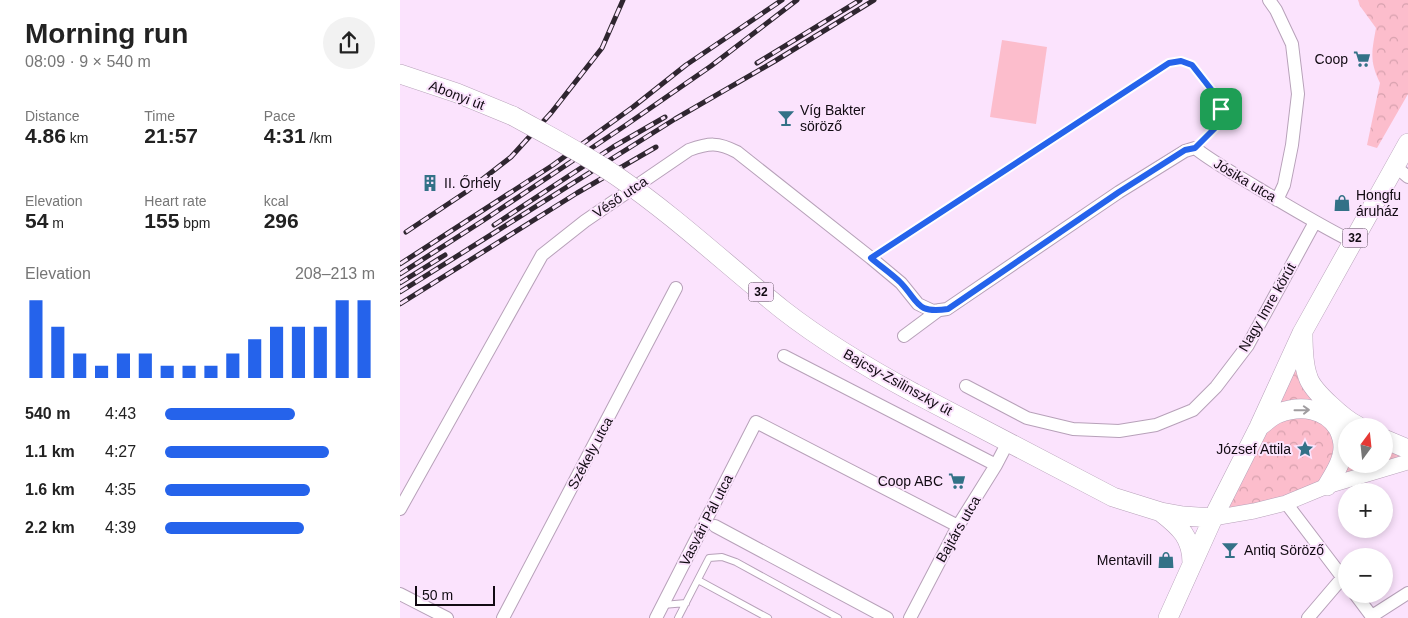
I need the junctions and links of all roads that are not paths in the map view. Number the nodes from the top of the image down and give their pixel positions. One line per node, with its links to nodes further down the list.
1 (1269, 0): 7 (street)
2 (400, 74): 6 (main road, Abonyi út / 32, bridge)
3 (1408, 142): 5 (main road, 32)
4 (1195, 148): 7 (street, Jósika utca); 10 (lane); 12 (street)
5 (1401, 172): 9 (main road, 32)
6 (618, 178): 19 (main road, Bajcsy-Zsilinszky út / 32, bridge)
7 (1277, 200): 8 (street, Jósika utca)
8 (1315, 222): 9 (street, Jósika utca); 16 (street, Nagy Imre körút)
9 (1352, 242): 13 (main road, 32)
10 (871, 258): 12 (street, Véső utca); 26 (street, Véső utca)
11 (676, 288): 42 (street, Székely utca)
12 (936, 311): 14 (street)
13 (1302, 333): 17 (main road); 18 (main road, 32)
14 (904, 336)
15 (784, 356): 23 (street)
16 (966, 386)
17 (1345, 418)
18 (1259, 427): 24 (main road, one-way to 24); 28 (main road, 32)
19 (1008, 442): 23 (street, Bajtárs utca); 27 (main road, Bajcsy-Zsilinszky út / 32)
20 (1393, 443): 21 (main road)
21 (1408, 449)
22 (1408, 462): 24 (street)
23 (996, 465): 30 (street, Bajtárs utca)
24 (1328, 486): 25 (street)
25 (1286, 502): 28 (street); 32 (street)
26 (400, 508)
27 (1161, 512): 28 (main road, Bajcsy-Zsilinszky út / 32); 31 (main road)
28 (1213, 518): 31 (main road)
29 (715, 526): 47 (street)
30 (958, 526): 39 (street, Vasvári Pál utca); 48 (street, Bajtárs utca)
31 (1192, 563): 49 (main road)
32 (1338, 570)
33 (698, 580): 37 (lane); 45 (lane); 46 (lane)
34 (1338, 586): 50 (street)
35 (1408, 593): 40 (street)
36 (400, 594): 41 (street)
37 (686, 603): 39 (lane); 44 (lane)
38 (1362, 603): 40 (street)
39 (663, 605): 43 (street, Vasvári Pál utca)
40 (1373, 617)
41 (447, 618)
42 (503, 618)
43 (656, 618)
44 (678, 618)
45 (768, 618)
46 (838, 618)
47 (887, 618)
48 (910, 618)
49 (1168, 618)
50 (1308, 618)

